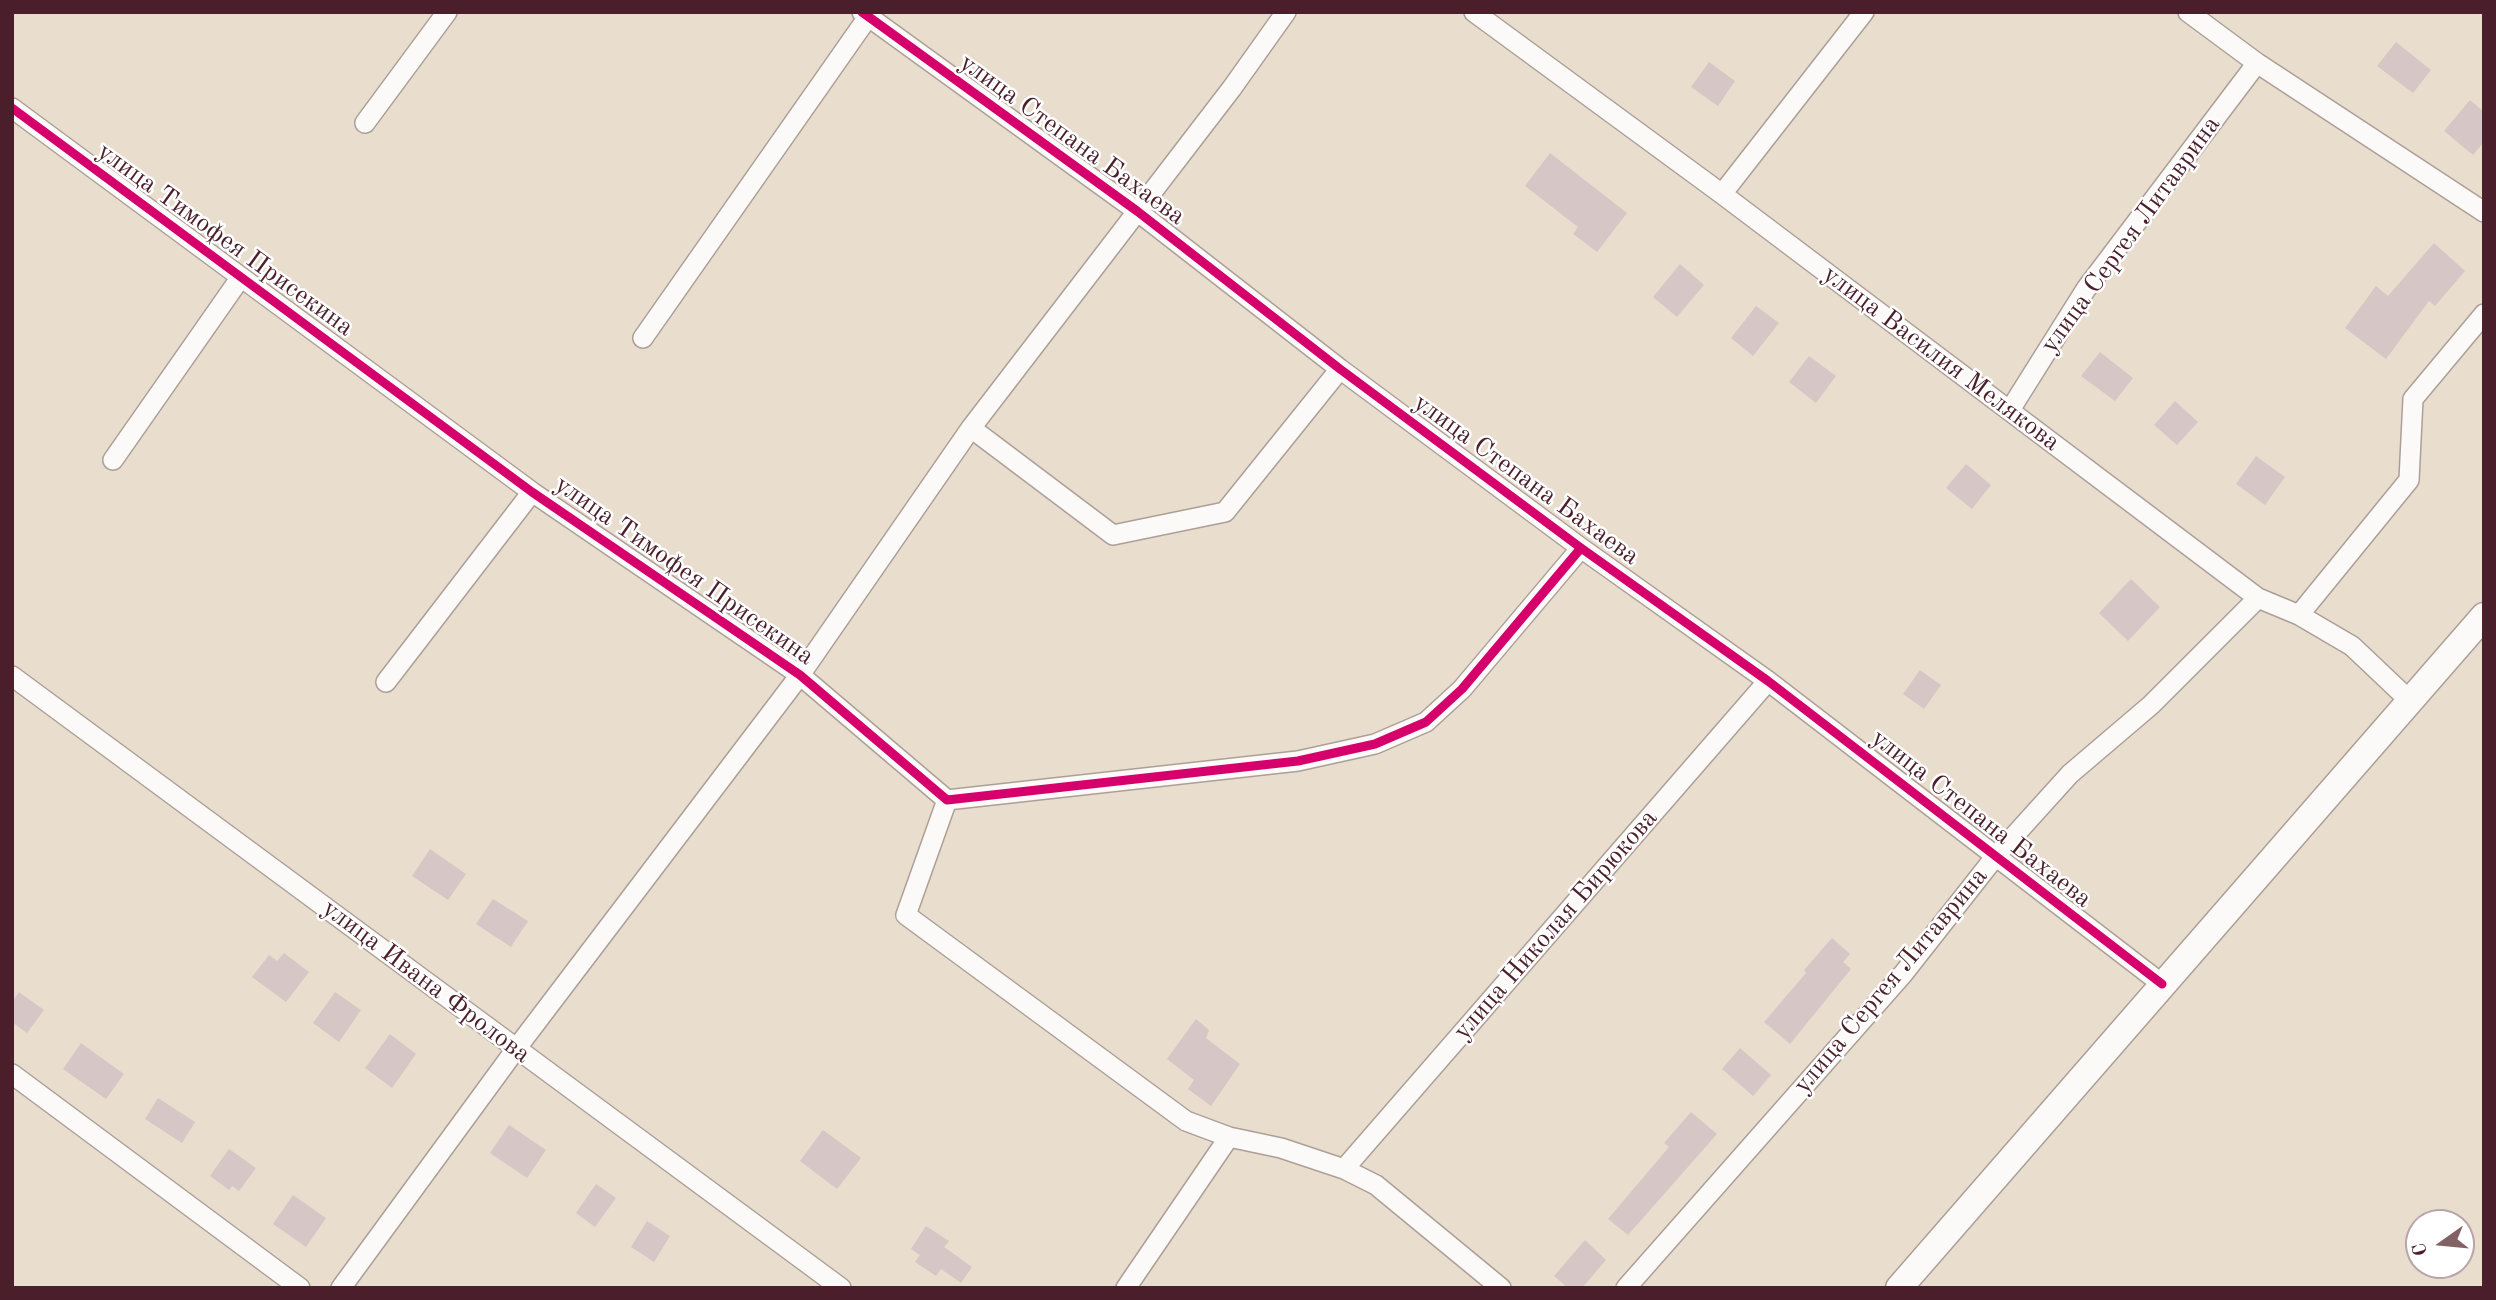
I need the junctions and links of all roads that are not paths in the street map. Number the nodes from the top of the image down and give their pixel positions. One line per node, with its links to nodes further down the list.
1 (447, 12): 9 (street)
2 (1286, 12): 11 (street)
3 (1474, 12): 10 (street, улица Василия Мелякова)
4 (1864, 12): 10 (street)
5 (2188, 12): 7 (street)
6 (865, 14): 11 (street, улица Степана Бахаева); 15 (street, улица Степана Бахаева)
7 (2257, 64): 12 (street); 17 (street, улица Сергея Литаврина)
8 (12, 108): 13 (street, улица Тимофея Присекина)
9 (365, 123)
10 (1722, 194): 17 (street, улица Василия Мелякова)
11 (1137, 211): 16 (street, улица Степана Бахаева); 18 (street, улица Степана Бахаева)
12 (2484, 212)
13 (240, 277): 19 (street, улица Тимофея Присекина); 20 (street, улица Тимофея Присекина)
14 (2484, 314): 23 (street)
15 (643, 338)
16 (1340, 369): 18 (street); 21 (street, улица Степана Бахаева)
17 (2010, 410): 22 (street, улица Василия Мелякова)
18 (971, 429): 25 (street, улица Степана Бахаева)
19 (113, 460)
20 (532, 492): 25 (street, улица Тимофея Присекина); 28 (street, улица Тимофея Присекина)
21 (1581, 548): 27 (street, улица Степана Бахаева); 30 (street)
22 (2258, 598): 23 (street, улица Василия Мелякова); 31 (street, улица Сергея Литаврина)
23 (2299, 615): 29 (street, улица Василия Мелякова)
24 (2484, 617): 29 (main road)
25 (800, 675): 30 (street, улица Тимофея Присекина); 33 (street, улица Тимофея Присекина)
26 (12, 676): 33 (street, улица Ивана Фролова)
27 (1768, 681): 31 (street, улица Степана Бахаева); 36 (street, улица Николая Бирюкова)
28 (386, 682)
29 (2409, 700): 32 (main road)
30 (947, 800): 35 (street)
31 (1995, 857): 32 (street, улица Степана Бахаева); 42 (street, улица Сергея Литаврина)
32 (2162, 984): 43 (main road)
33 (516, 1049): 38 (street, улица Тимофея Присекина); 39 (street, улица Ивана Фролова)
34 (12, 1073): 37 (street)
35 (1229, 1138): 36 (street); 40 (street)
36 (1344, 1169): 41 (street)
37 (300, 1288)
38 (341, 1288)
39 (841, 1288)
40 (1126, 1288)
41 (1501, 1288)
42 (1626, 1288)
43 (1899, 1288)

